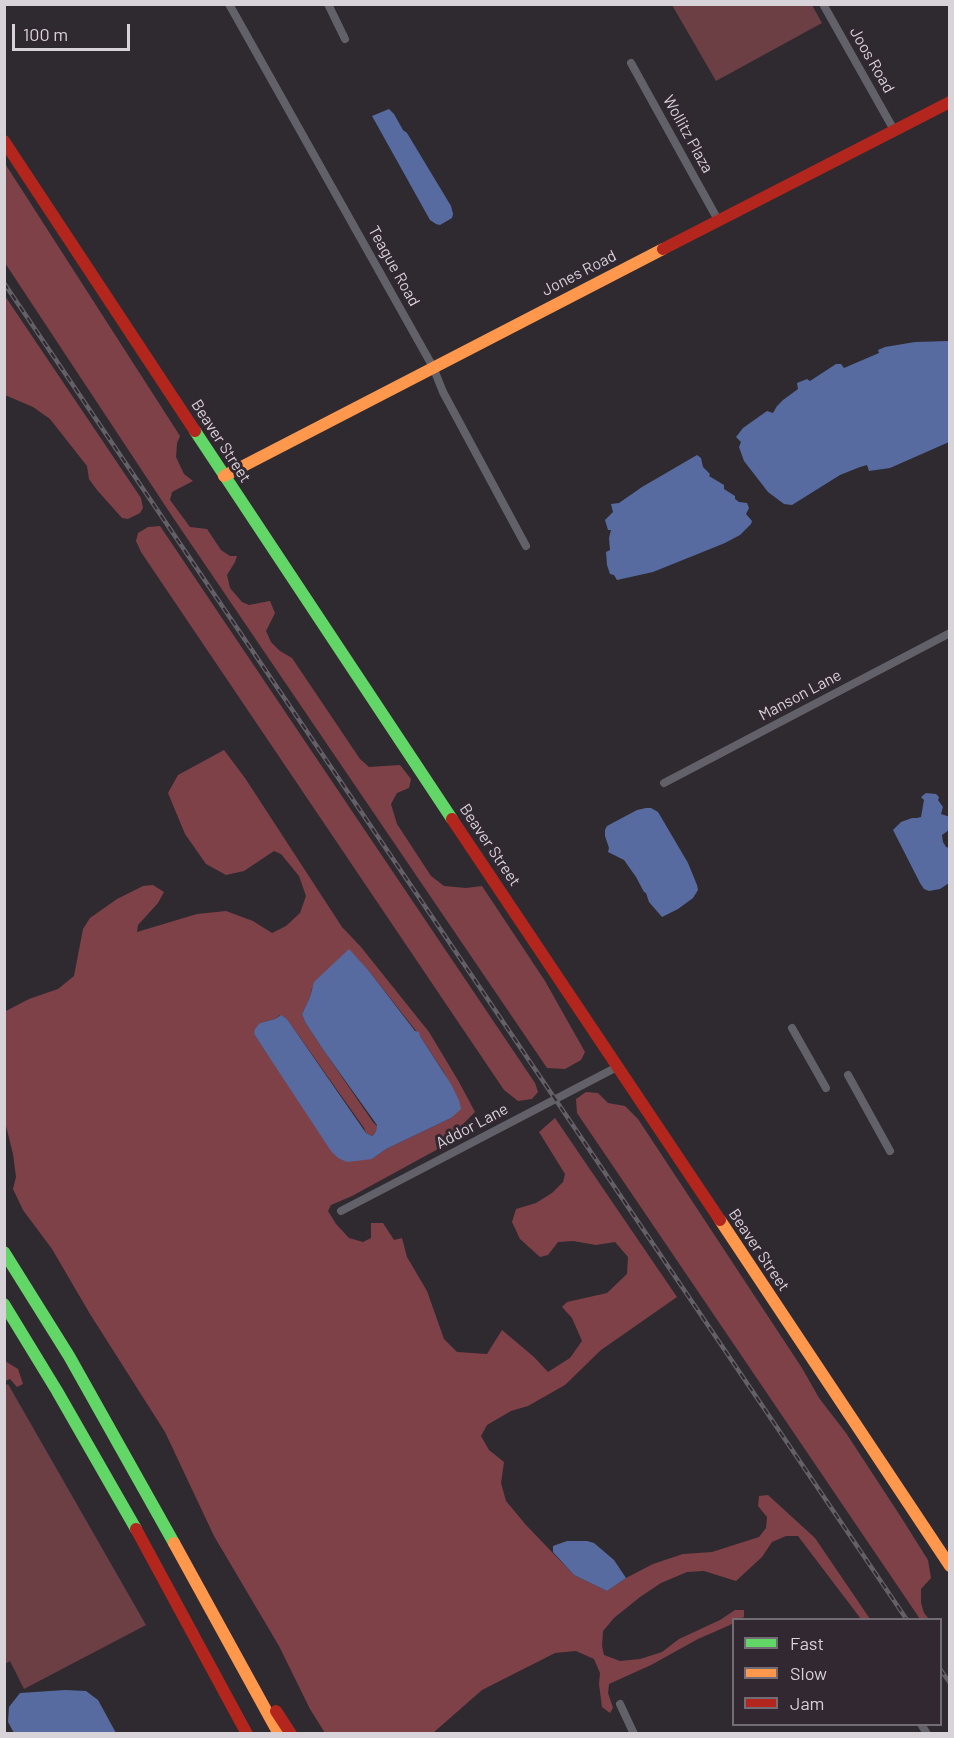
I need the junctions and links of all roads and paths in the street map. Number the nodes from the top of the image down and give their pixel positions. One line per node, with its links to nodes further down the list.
1 (229, 4): 10 (street, Teague Road)
2 (328, 4): 4 (street)
3 (823, 4): 7 (street, Joos Road)
4 (345, 39)
5 (631, 63): 9 (street, Wollitz Plaza)
6 (950, 102): 7 (main road, Jones Road)
7 (894, 130): 9 (main road, Jones Road)
8 (4, 141): 11 (main road, Beaver Street)
9 (718, 220): 10 (main road, Jones Road)
10 (433, 367): 11 (main road, Jones Road); 12 (street, Teague Road)
11 (224, 476): 16 (main road, Beaver Street)
12 (526, 546)
13 (950, 633): 14 (street, Manson Lane)
14 (664, 783)
15 (792, 1028): 18 (street)
16 (617, 1067): 20 (street, Addor Lane); 23 (main road, Beaver Street)
17 (848, 1075): 19 (street)
18 (826, 1088)
19 (890, 1151)
20 (341, 1211)
21 (4, 1252): 25 (main road)
22 (4, 1304): 24 (main road)
23 (950, 1566)
24 (199, 1642): 27 (main road); 28 (main road)
25 (231, 1646): 29 (main road); 30 (main road)
26 (620, 1704): 31 (street)
27 (239, 1734)
28 (247, 1734)
29 (279, 1734)
30 (291, 1734)
31 (634, 1734)

